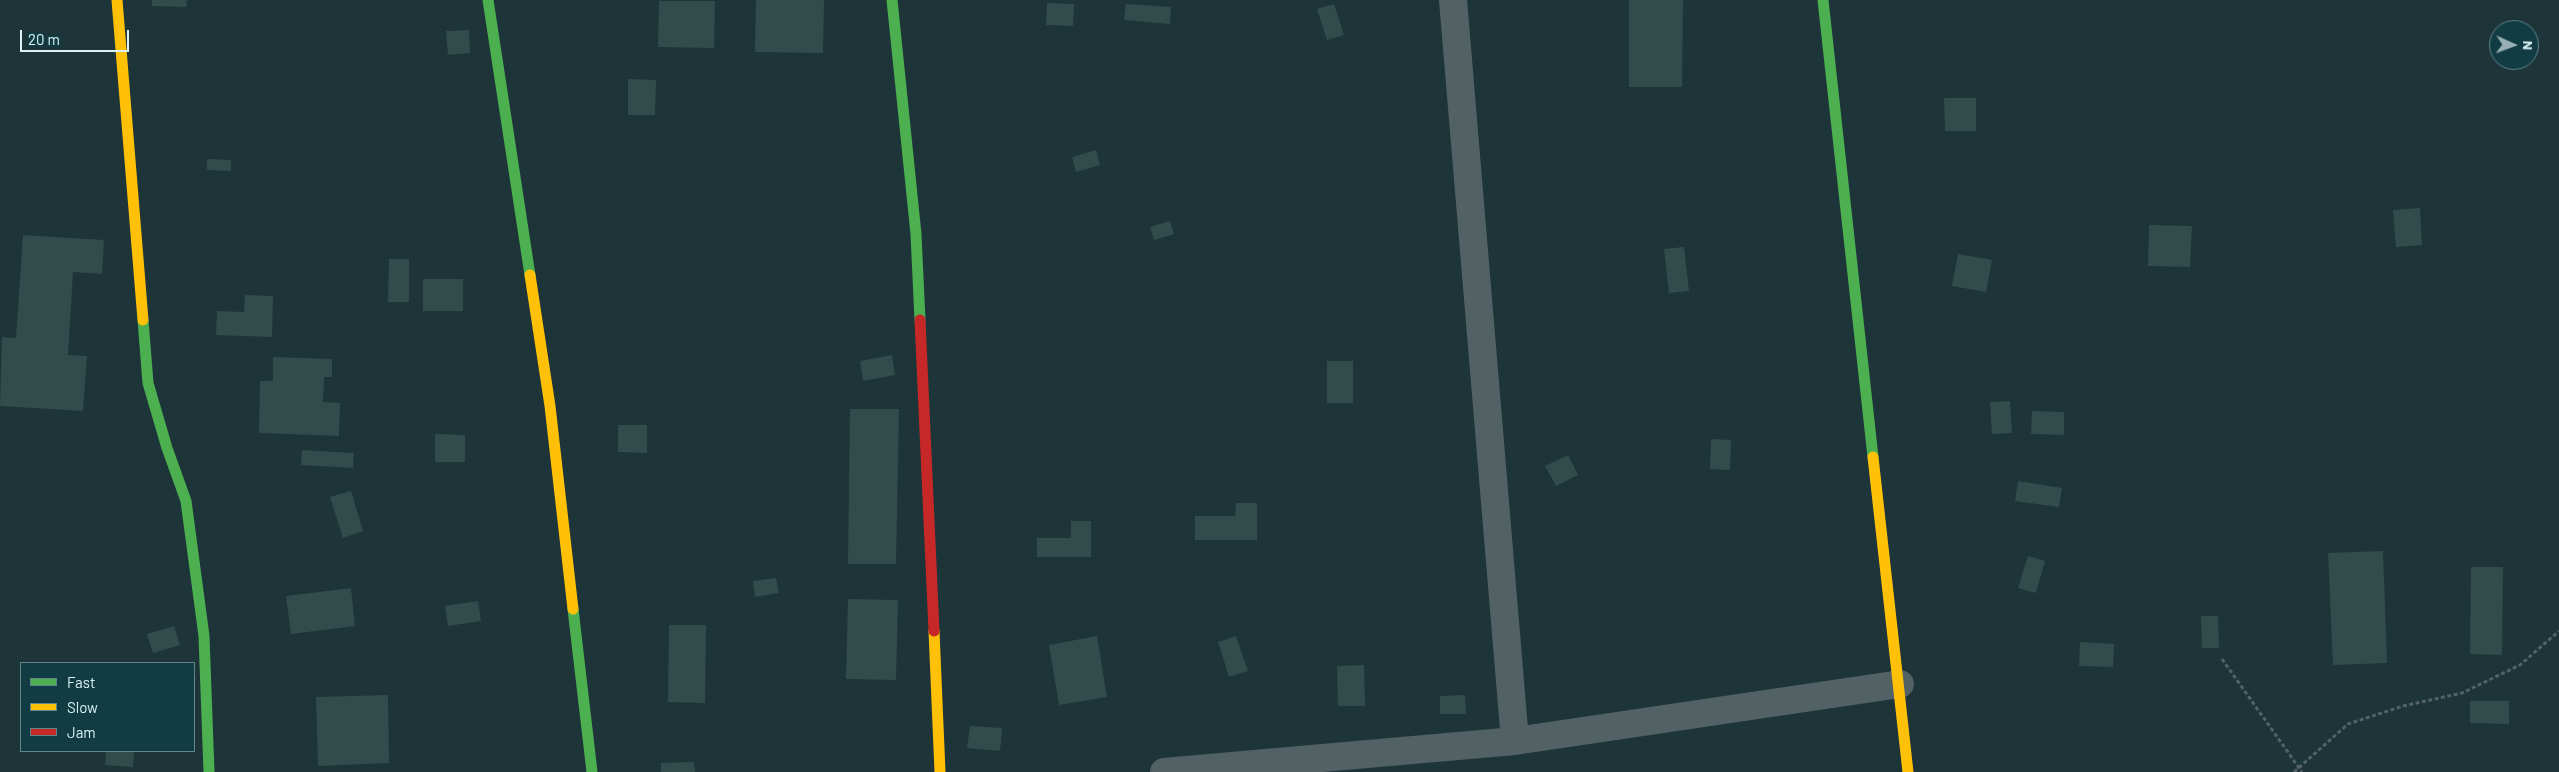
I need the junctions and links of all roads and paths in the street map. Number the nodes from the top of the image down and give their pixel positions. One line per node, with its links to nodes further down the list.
1 (117, 0): 11 (street)
2 (488, 0): 12 (street)
3 (892, 0): 13 (street)
4 (1454, 0): 9 (street)
5 (1823, 0): 8 (street)
6 (2559, 630): 10 (path)
7 (2222, 658): 10 (path)
8 (1900, 684): 9 (street); 15 (street)
9 (1515, 740): 14 (street)
10 (2298, 768): 16 (path); 17 (path)
11 (209, 772)
12 (592, 772)
13 (940, 772)
14 (1164, 772)
15 (1908, 772)
16 (2294, 772)
17 (2302, 772)

